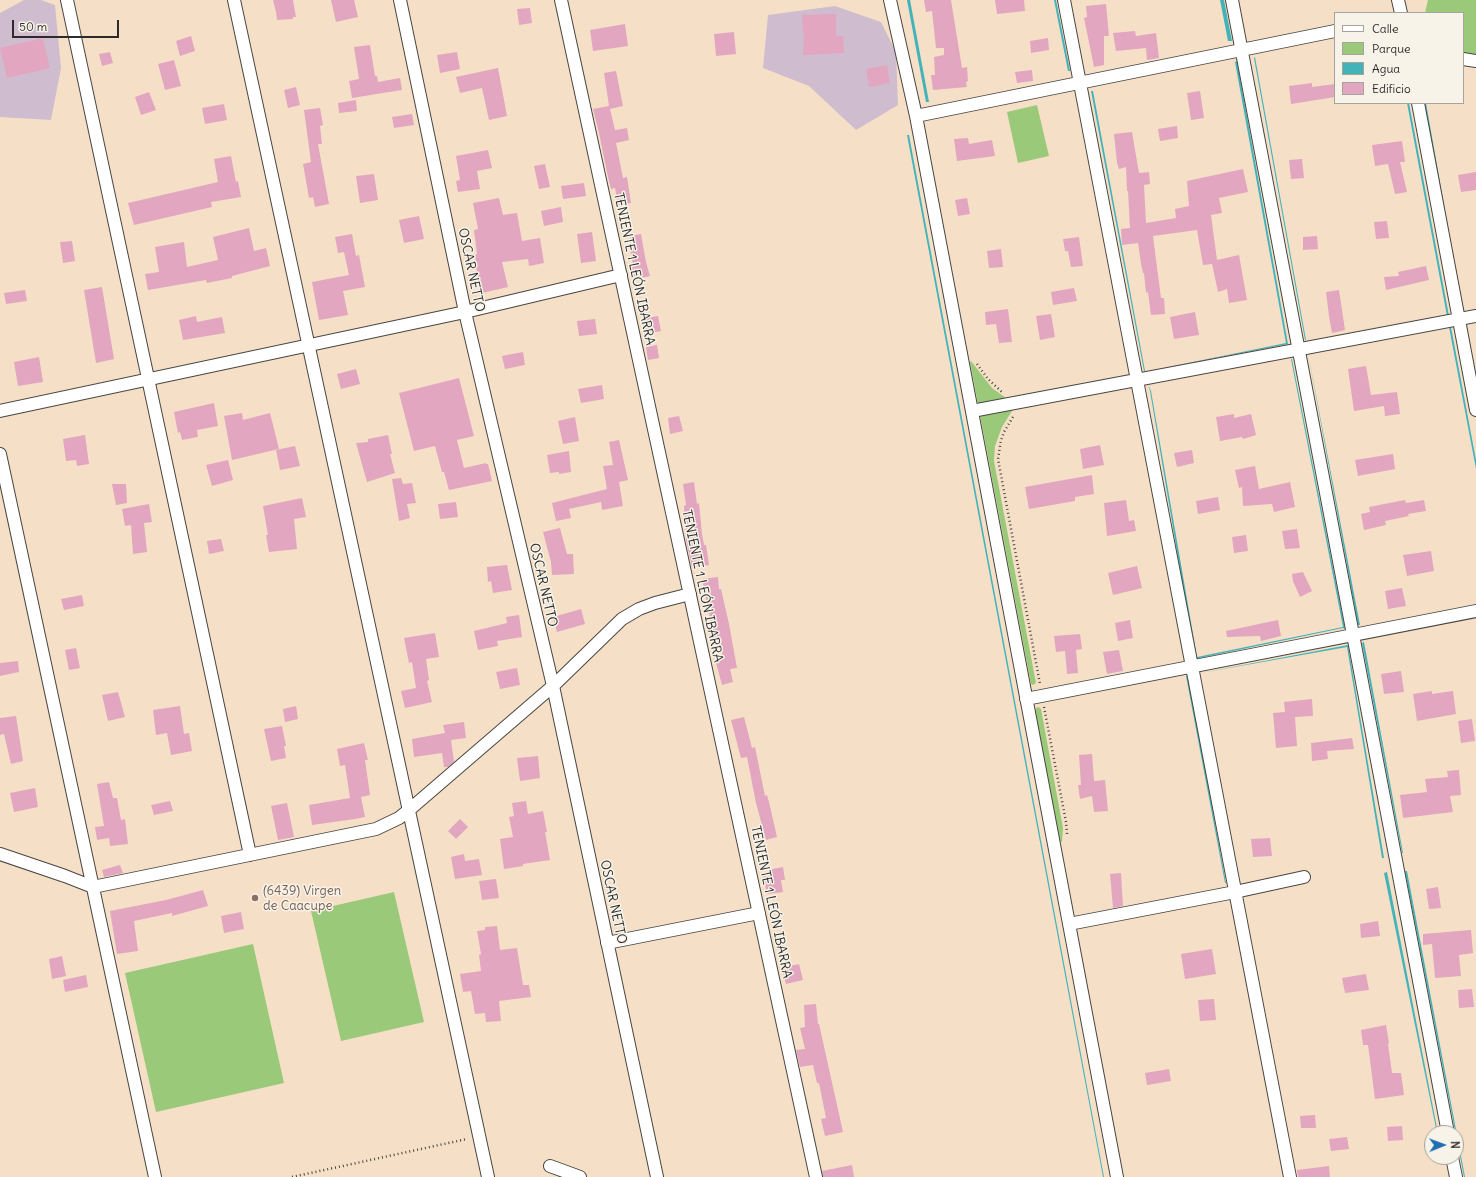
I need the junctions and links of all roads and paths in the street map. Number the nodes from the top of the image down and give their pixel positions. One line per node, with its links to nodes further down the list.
1 (67, 0): 24 (street)
2 (234, 0): 21 (street)
3 (400, 0): 18 (street, OSCAR NETTO)
4 (561, 0): 17 (street, TENIENTE 1 LEÓN IBARRA)
5 (890, 0): 16 (street)
6 (1064, 0): 14 (street)
7 (1232, 0): 11 (street)
8 (1398, 0): 9 (street)
9 (1401, 12)
10 (1334, 32): 11 (street)
11 (1241, 51): 14 (street); 22 (street)
12 (1464, 59): 13 (street)
13 (1476, 61)
14 (1081, 82): 16 (street); 25 (street)
15 (1418, 104): 20 (street)
16 (916, 116): 30 (street)
17 (621, 275): 18 (street); 32 (street, TENIENTE 1 LEÓN IBARRA)
18 (465, 312): 21 (street); 36 (street, OSCAR NETTO)
19 (1476, 316): 20 (street)
20 (1459, 319): 22 (street); 28 (street)
21 (308, 346): 24 (street); 39 (street)
22 (1298, 350): 25 (street); 34 (street)
23 (976, 362): 26 (path)
24 (148, 380): 29 (street); 42 (street)
25 (1138, 380): 27 (street); 35 (street)
26 (1008, 396)
27 (1031, 401): 30 (street); 37 (path)
28 (1476, 410)
29 (0, 411)
30 (972, 411): 38 (street)
31 (0, 454): 44 (street)
32 (690, 594): 36 (street); 46 (street, TENIENTE 1 LEÓN IBARRA)
33 (1476, 611): 34 (street)
34 (1353, 635): 35 (street); 49 (street)
35 (1192, 666): 37 (street); 45 (street)
36 (553, 686): 39 (street); 48 (street, OSCAR NETTO)
37 (1042, 695): 38 (street); 40 (path)
38 (1026, 698): 47 (street)
39 (409, 810): 42 (street); 50 (street)
40 (1066, 822)
41 (0, 854): 44 (street)
42 (250, 855): 44 (street)
43 (1304, 877): 45 (street)
44 (93, 887): 53 (street)
45 (1235, 892): 47 (street); 60 (street)
46 (759, 913): 48 (street); 58 (street, TENIENTE 1 LEÓN IBARRA)
47 (1069, 924): 59 (street)
48 (607, 943): 57 (street, OSCAR NETTO)
49 (1446, 1125)
50 (479, 1136): 54 (path); 55 (street)
51 (1454, 1165): 61 (street)
52 (550, 1166): 56 (street)
53 (155, 1177)
54 (292, 1177)
55 (488, 1177)
56 (580, 1177)
57 (657, 1177)
58 (816, 1177)
59 (1117, 1177)
60 (1290, 1177)
61 (1456, 1177)

